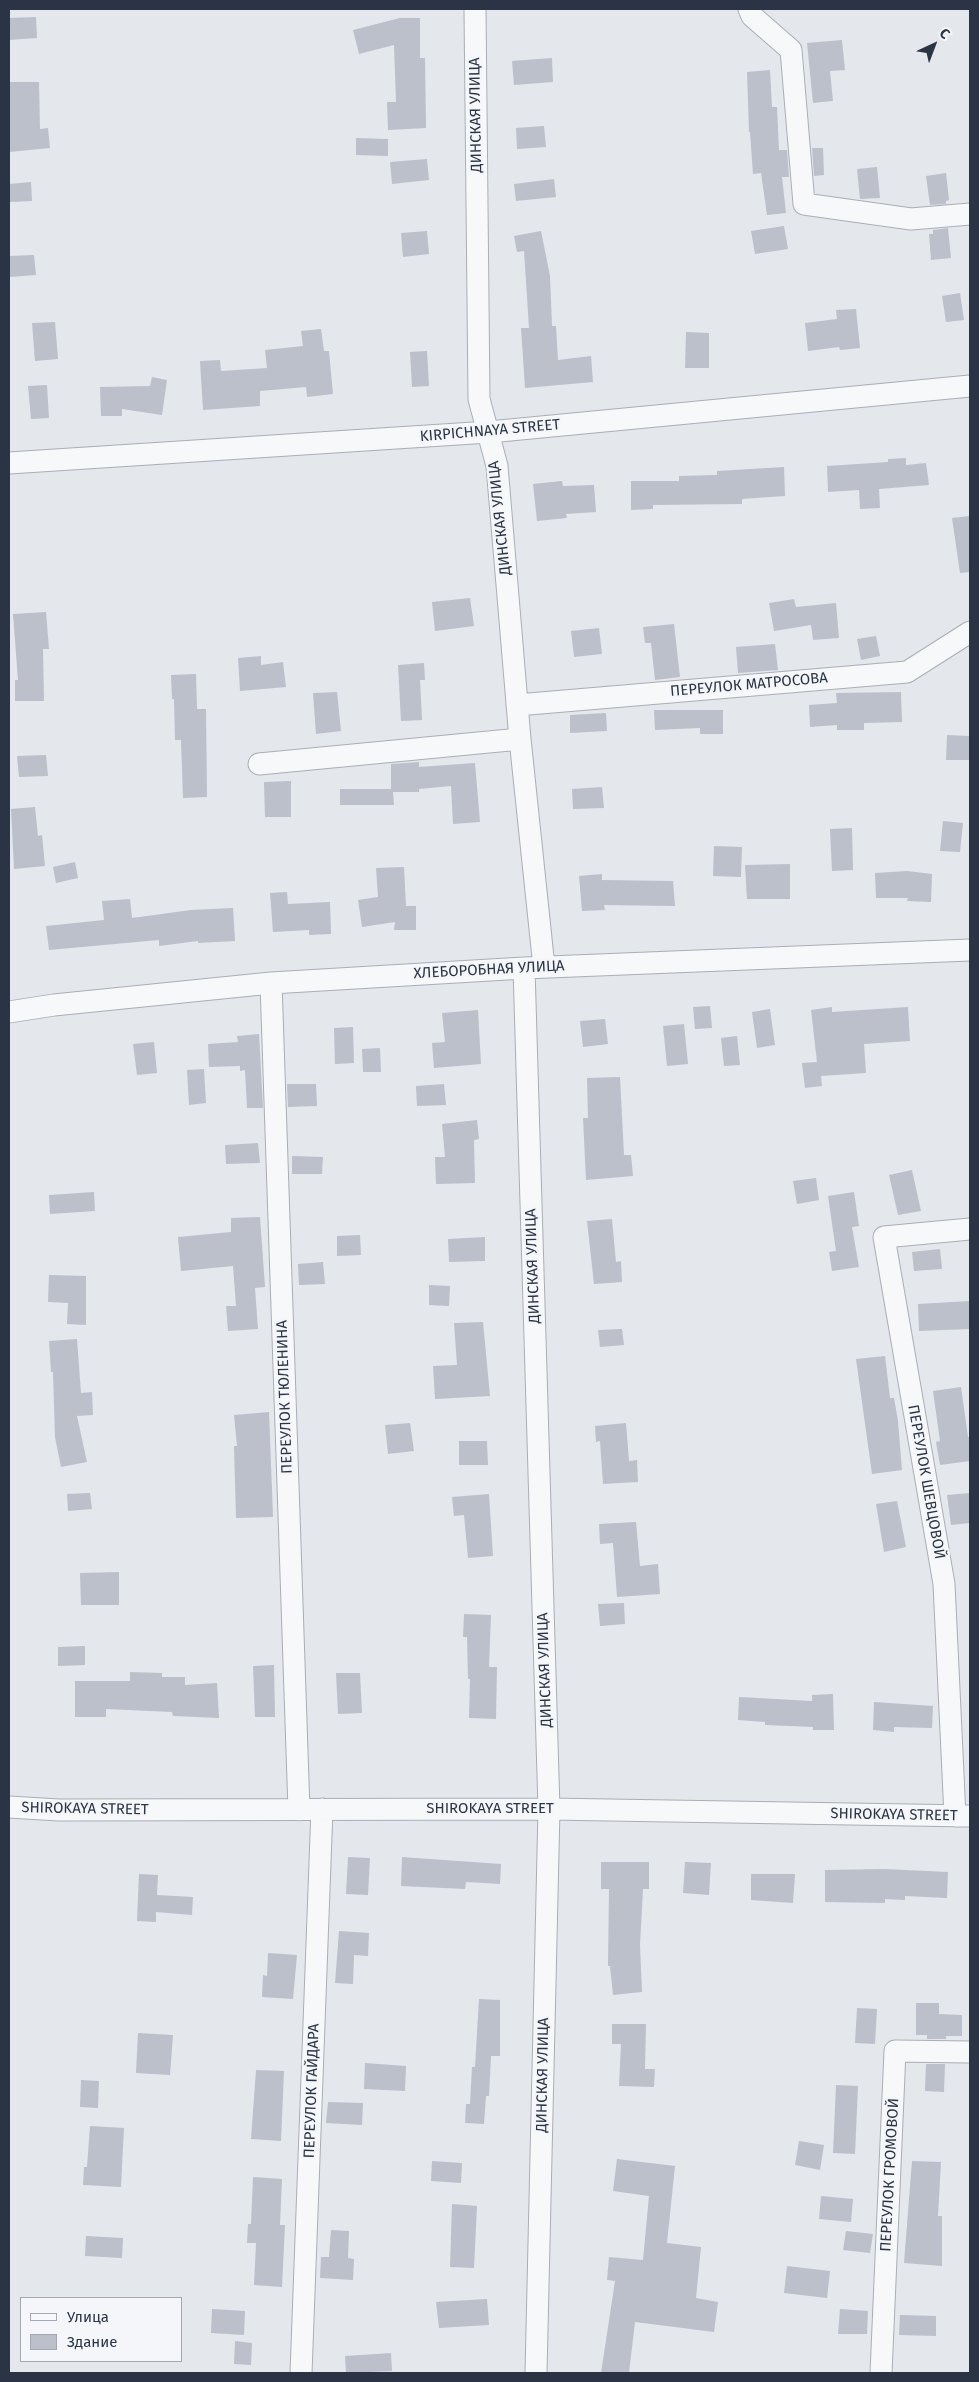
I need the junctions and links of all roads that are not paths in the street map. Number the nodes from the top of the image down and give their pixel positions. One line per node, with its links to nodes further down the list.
1 (475, 9): 5 (street, ДИНСКАЯ УЛИЦА)
2 (749, 9): 3 (street)
3 (970, 214)
4 (970, 386): 5 (street, KIRPICHNAYA STREET)
5 (488, 432): 6 (street, KIRPICHNAYA STREET); 8 (street, ДИНСКАЯ УЛИЦА)
6 (9, 463)
7 (970, 632): 8 (street, ПЕРЕУЛОК МАТРОСОВА)
8 (517, 705): 9 (street, ДИНСКАЯ УЛИЦА)
9 (520, 739): 10 (street); 12 (street, ДИНСКАЯ УЛИЦА)
10 (259, 764)
11 (970, 950): 12 (street, ХЛЕБОРОБНАЯ УЛИЦА)
12 (534, 967): 13 (street, ХЛЕБОРОБНАЯ УЛИЦА); 18 (street, ДИНСКАЯ УЛИЦА)
13 (271, 983): 14 (street, ХЛЕБОРОБНАЯ УЛИЦА); 19 (street, ПЕРЕУЛОК ТЮЛЕНИНА)
14 (9, 1012)
15 (970, 1230): 20 (street, ПЕРЕУЛОК ШЕВЦОВОЙ)
16 (9, 1808): 19 (street, SHIROKAYA STREET)
17 (322, 1809): 18 (street, SHIROKAYA STREET); 19 (street, SHIROKAYA STREET); 22 (street, ПЕРЕУЛОК ГАЙДАРА)
18 (549, 1809): 20 (street, SHIROKAYA STREET); 23 (street, ДИНСКАЯ УЛИЦА)
19 (299, 1810)
20 (963, 1816)
21 (970, 2052): 24 (street, ПЕРЕУЛОК ГРОМОВОЙ)
22 (301, 2373)
23 (536, 2373)
24 (881, 2373)

